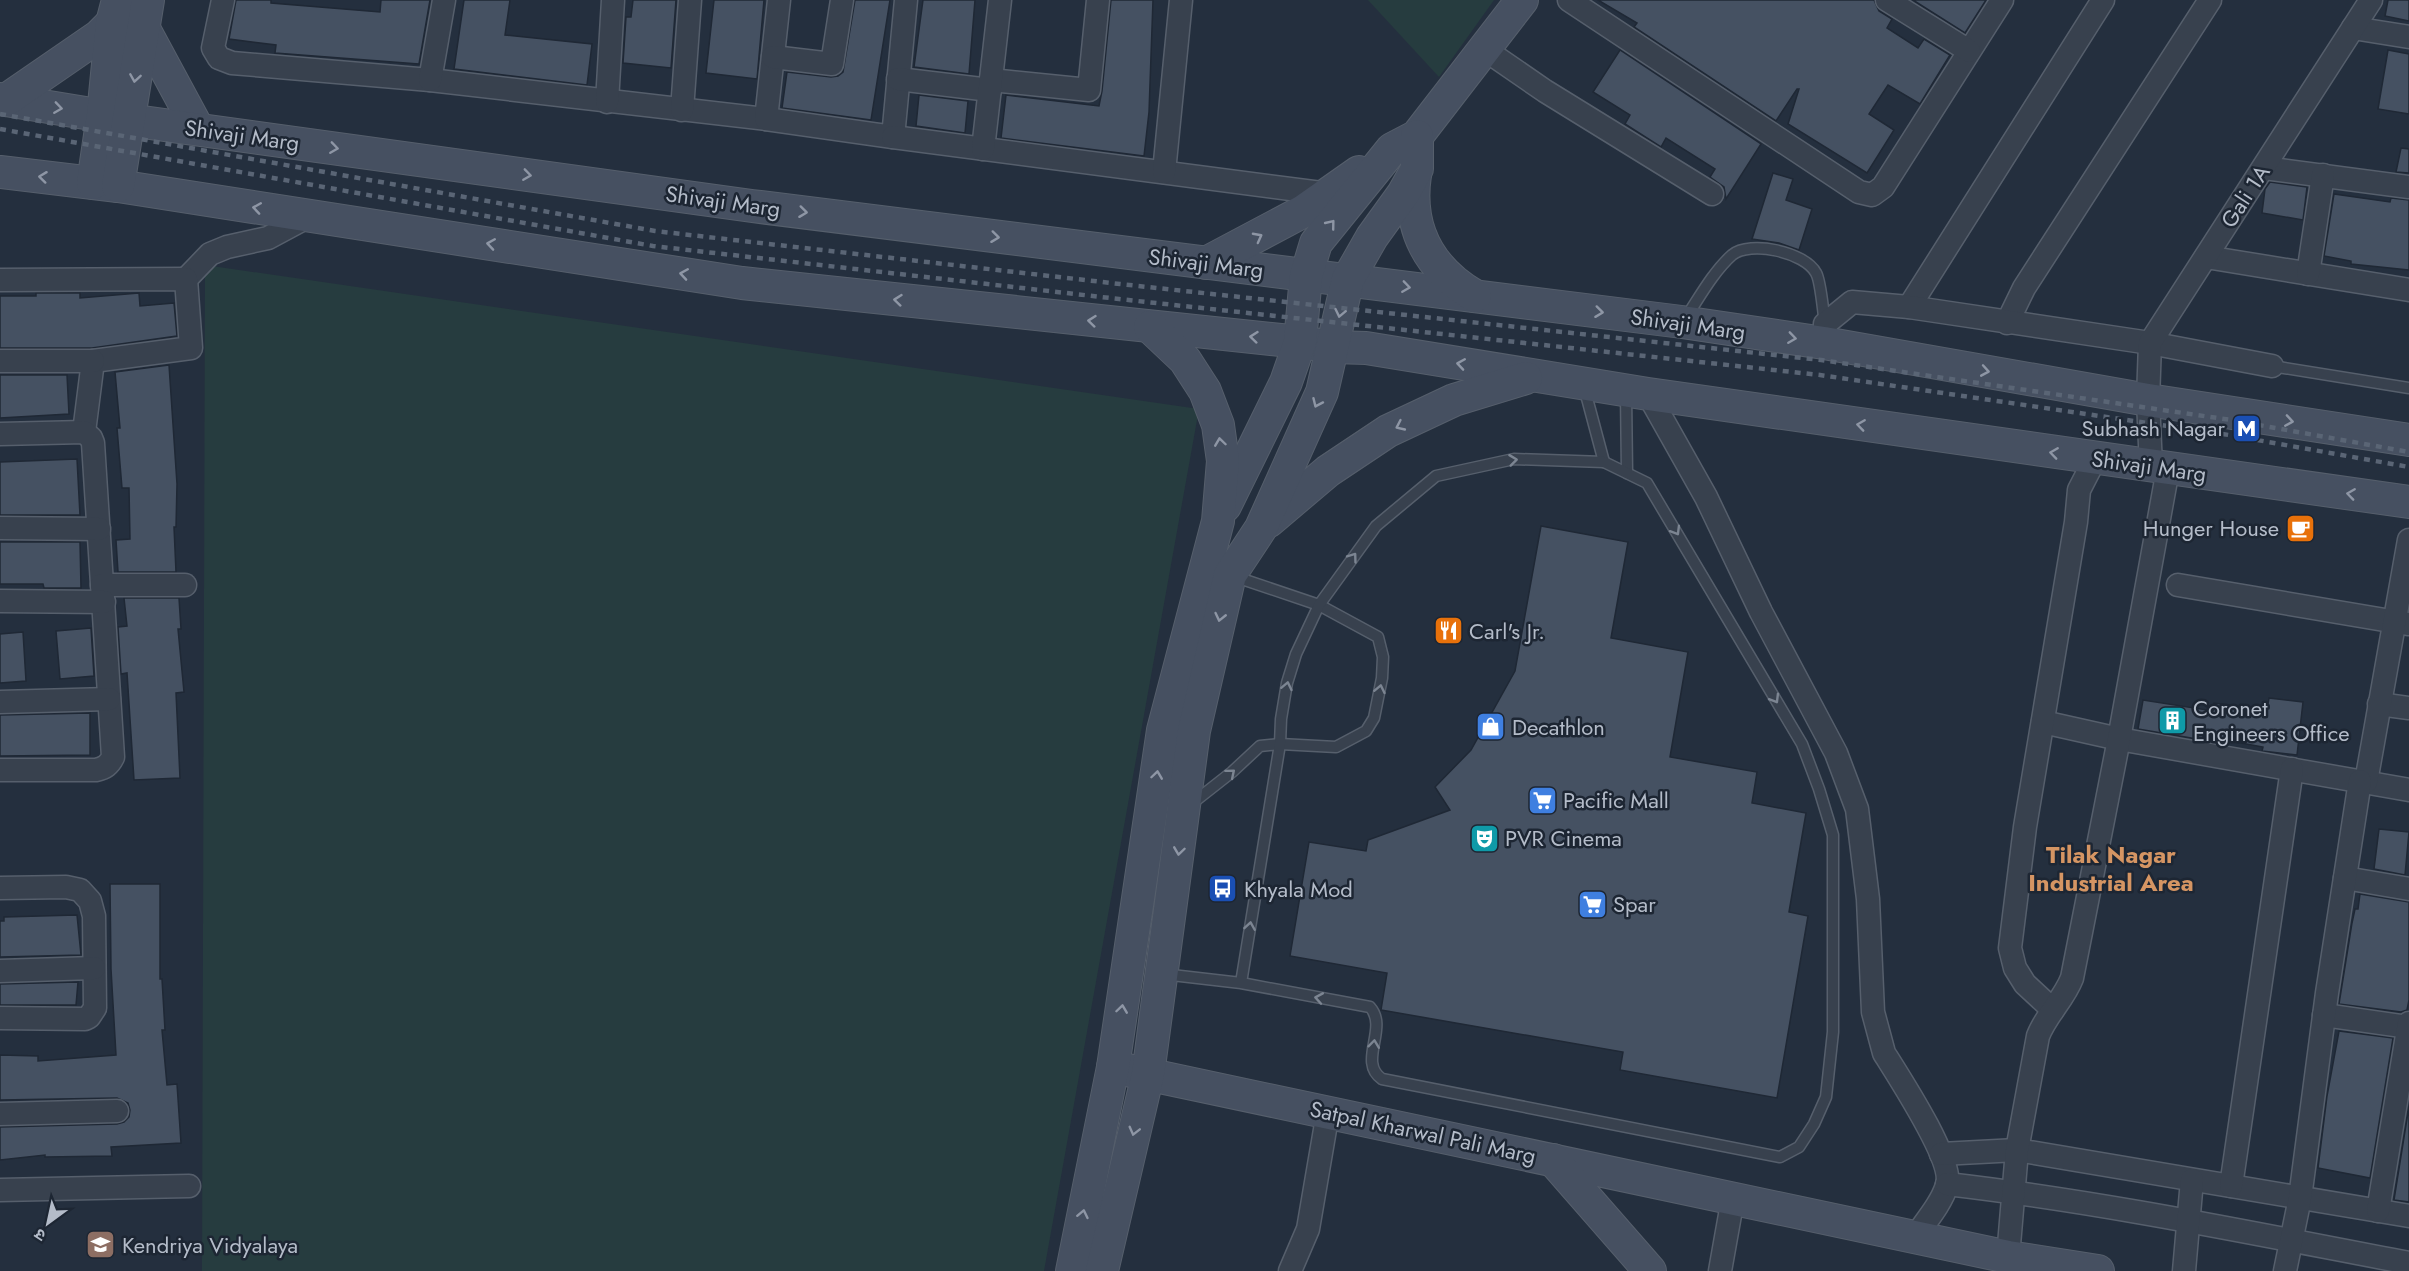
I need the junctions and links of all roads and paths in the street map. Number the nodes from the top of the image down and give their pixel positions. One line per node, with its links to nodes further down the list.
1 (223, 0): 26 (street)
2 (444, 0): 26 (street)
3 (613, 0): 29 (street)
4 (690, 0): 30 (street)
5 (779, 0): 24 (street)
6 (842, 0): 24 (street)
7 (906, 0): 25 (street)
8 (1000, 0): 27 (street)
9 (1098, 0): 27 (street)
10 (1181, 0): 40 (street)
11 (1522, 0): 22 (main road)
12 (1569, 0): 23 (street)
13 (1887, 0): 23 (street)
14 (2002, 0): 23 (street)
15 (2103, 0): 56 (street)
16 (2210, 0): 58 (street)
17 (2371, 0): 20 (street, Gali 1A)
18 (115, 12): 28 (main road); 31 (main road)
19 (145, 14): 31 (main road, one-way to 31); 33 (main road)
20 (2353, 28): 21 (street); 37 (street, Gali 1A)
21 (2409, 37)
22 (1484, 50): 35 (main road); 45 (street)
23 (1968, 51)
24 (773, 57): 32 (street)
25 (898, 79): 27 (street); 34 (street)
26 (430, 80): 29 (street)
27 (990, 85): 36 (street)
28 (3, 100): 31 (main road, Shivaji Marg, one-way to 31)
29 (607, 102): 30 (street)
30 (682, 110): 32 (street)
31 (115, 118): 33 (main road, Shivaji Marg); 42 (main road)
32 (765, 119): 34 (street)
33 (198, 129): 48 (main road, Shivaji Marg, one-way to 48)
34 (893, 137): 36 (street)
35 (1405, 143): 38 (main road); 44 (main road); 50 (main road, one-way to 35)
36 (983, 149): 40 (street)
37 (2264, 168): 41 (street); 47 (street, Gali 1A)
38 (1417, 169): 52 (main road); 55 (main road)
39 (0, 172): 42 (main road, Shivaji Marg, one-way to 39)
40 (1164, 172): 44 (street)
41 (2323, 175): 43 (street); 49 (street)
42 (105, 185): 46 (main road, Shivaji Marg, one-way to 42)
43 (2409, 187)
44 (1329, 194): 48 (main road, one-way to 44)
45 (1712, 194)
46 (309, 216): 51 (street); 59 (main road, Shivaji Marg, one-way to 46)
47 (2205, 257): 49 (street); 62 (street, Gali 1A)
48 (1206, 263): 50 (main road, Shivaji Marg)
49 (2308, 274): 54 (street)
50 (1306, 276): 52 (main road, Shivaji Marg); 61 (main road)
51 (186, 279): 53 (street); 65 (street)
52 (1348, 279): 55 (main road, Shivaji Marg, one-way to 55); 63 (main road, one-way to 63)
53 (0, 280)
54 (2409, 290)
55 (1479, 298): 57 (main road, Shivaji Marg, one-way to 57)
56 (1909, 307): 58 (street); 60 (street)
57 (1682, 322): 60 (main road, Shivaji Marg, one-way to 60); 60 (lane)
58 (2007, 323): 62 (street)
59 (1150, 327): 61 (main road, Shivaji Marg, one-way to 59); 80 (main road, one-way to 59)
60 (1824, 333): 71 (main road, Shivaji Marg, one-way to 71)
61 (1300, 342): 63 (main road, Shivaji Marg); 80 (main road)
62 (2150, 343): 66 (street); 71 (street)
63 (1333, 347): 67 (main road, Shivaji Marg, one-way to 63); 82 (main road, one-way to 82)
64 (0, 361): 65 (street)
65 (93, 361): 72 (street)
66 (2272, 366): 69 (lane)
67 (1533, 376): 68 (main road, Shivaji Marg); 82 (main road, one-way to 82)
68 (1583, 384): 70 (main road, Shivaji Marg); 76 (lane)
69 (2409, 388)
70 (1637, 393): 75 (main road, Shivaji Marg, one-way to 70); 78 (lane); 121 (street)
71 (2148, 400): 74 (main road, Shivaji Marg, one-way to 74); 77 (street)
72 (84, 432): 73 (street); 83 (street)
73 (0, 434)
74 (2409, 440)
75 (2095, 459): 77 (main road, Shivaji Marg); 96 (street)
76 (1604, 462): 78 (lane); 90 (lane, one-way to 76)
77 (2159, 468): 79 (main road, Shivaji Marg, one-way to 77); 97 (street)
78 (1627, 473): 110 (lane, one-way to 110)
79 (2409, 502)
80 (1218, 521): 115 (main road, one-way to 80)
81 (0, 528): 83 (street)
82 (1261, 528): 85 (main road)
83 (99, 529): 88 (street)
84 (2409, 540): 91 (street)
85 (1230, 575): 90 (lane); 103 (main road, one-way to 103)
86 (185, 585): 88 (street)
87 (2178, 585): 91 (street)
88 (103, 594): 89 (street); 92 (street)
89 (0, 601)
90 (1319, 605): 98 (lane, one-way to 90); 98 (lane, one-way to 90)
91 (2402, 623): 94 (street)
92 (109, 699): 93 (street); 100 (street)
93 (0, 702)
94 (2379, 704): 95 (street); 101 (street)
95 (2409, 708)
96 (2043, 723): 97 (street); 111 (street)
97 (2119, 739): 99 (street); 111 (street)
98 (1280, 744): 103 (lane, one-way to 98); 110 (lane, one-way to 98)
99 (2292, 769): 101 (street); 126 (street)
100 (0, 770)
101 (2363, 782): 102 (street); 104 (street)
102 (2409, 789)
103 (1185, 809): 109 (main road, one-way to 109)
104 (2345, 878): 106 (street); 112 (street)
105 (0, 888): 107 (street)
106 (2409, 889)
107 (94, 968): 108 (street); 113 (street)
108 (0, 971)
109 (1161, 974): 110 (lane); 116 (main road)
110 (1240, 983)
111 (2053, 1010): 120 (street)
112 (2324, 1015): 114 (street); 130 (street)
113 (0, 1018)
114 (2409, 1025): 131 (street)
115 (1113, 1067): 116 (main road, Satpal Kharwal Pali Marg); 138 (main road, one-way to 115)
116 (1148, 1074): 118 (main road, Satpal Kharwal Pali Marg); 139 (main road, one-way to 139)
117 (117, 1111): 119 (street)
118 (1328, 1112): 122 (main road, Satpal Kharwal Pali Marg); 140 (street)
119 (0, 1114)
120 (2017, 1150): 121 (street); 123 (street); 128 (street)
121 (1941, 1154): 124 (street)
122 (1553, 1160): 129 (main road); 141 (main road, Satpal Kharwal Pali Marg)
123 (2192, 1180): 126 (street); 133 (street)
124 (1947, 1184): 128 (street); 134 (street)
125 (189, 1186): 127 (street)
126 (2231, 1186): 130 (street)
127 (0, 1190)
128 (2013, 1192): 133 (street); 136 (street)
129 (1733, 1198): 134 (main road); 142 (street)
130 (2300, 1198): 131 (street); 135 (street)
131 (2378, 1211): 132 (street)
132 (2409, 1216)
133 (2188, 1222): 135 (street); 144 (street)
134 (1915, 1237): 136 (main road)
135 (2290, 1241): 137 (street); 145 (street)
136 (2013, 1262): 143 (main road)
137 (2409, 1263)
138 (1072, 1271)
139 (1102, 1271)
140 (1290, 1271)
141 (1650, 1271)
142 (1720, 1271)
143 (2098, 1271)
144 (2184, 1271)
145 (2285, 1271)

